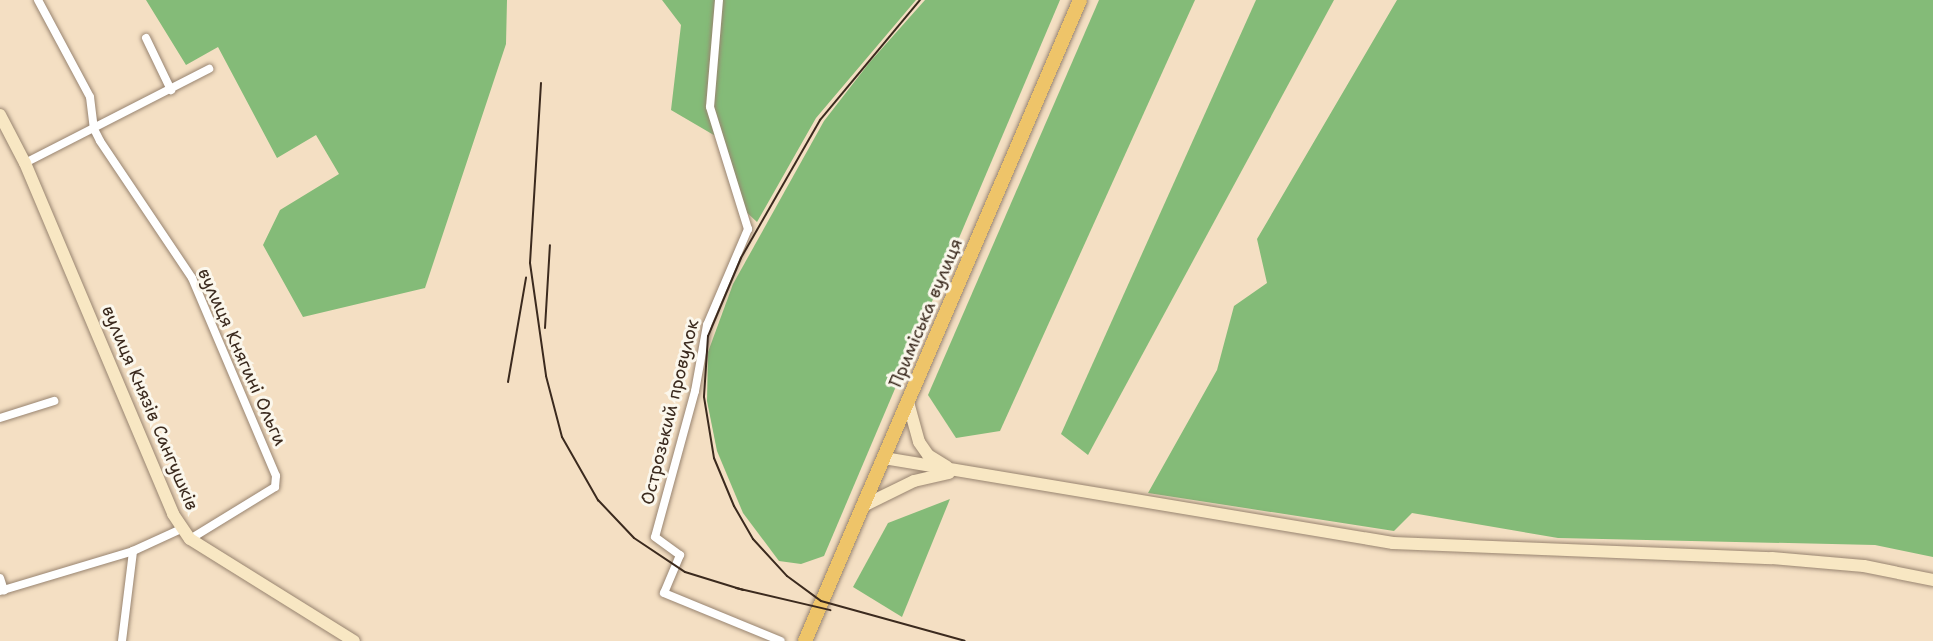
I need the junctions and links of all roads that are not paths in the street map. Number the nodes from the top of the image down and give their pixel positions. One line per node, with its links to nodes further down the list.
1 (38, 0): 8 (street, вулиця Княгині Ольги)
2 (719, 0): 24 (street, Острозький провулок)
3 (1080, 0): 11 (main road, Приміська вулиця)
4 (146, 38): 6 (street)
5 (209, 69): 6 (street)
6 (171, 90): 8 (street)
7 (2, 121): 9 (main road, вулиця Князів Сангушків)
8 (94, 129): 9 (street); 17 (street, вулиця Княгині Ольги)
9 (25, 164): 16 (main road, вулиця Князів Сангушків)
10 (54, 401): 12 (street)
11 (908, 402): 13 (main road, Приміська вулиця); 14 (main road)
12 (0, 418)
13 (884, 458): 14 (main road); 15 (main road, Приміська вулиця)
14 (956, 472): 15 (main road); 20 (main road)
15 (863, 506): 25 (main road, Приміська вулиця)
16 (183, 528): 17 (main road, вулиця Князів Сангушків); 18 (street)
17 (190, 539): 23 (main road, вулиця Князів Сангушків)
18 (133, 551): 21 (street); 22 (street)
19 (0, 578): 21 (street)
20 (1933, 580)
21 (2, 591)
22 (122, 641)
23 (354, 641)
24 (781, 641)
25 (805, 641)

